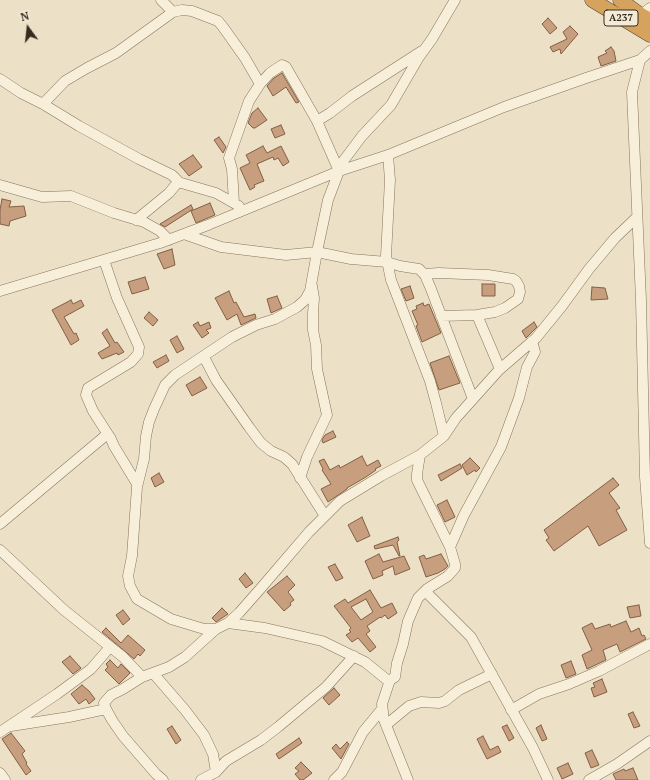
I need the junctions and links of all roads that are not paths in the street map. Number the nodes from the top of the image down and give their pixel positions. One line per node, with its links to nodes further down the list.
1 (161, 0): 5 (street)
2 (455, 0): 8 (street)
3 (592, 0): 7 (highway, A237)
4 (620, 0): 6 (highway, A237)
5 (172, 12): 12 (street); 13 (street)
6 (647, 14)
7 (650, 35)
8 (425, 49): 14 (street); 16 (street)
9 (650, 51): 10 (street)
10 (640, 60): 15 (street); 21 (street)
11 (0, 79): 13 (street)
12 (260, 84): 14 (street); 19 (street)
13 (42, 104): 17 (street)
14 (317, 120): 16 (street)
15 (388, 155): 16 (street); 27 (street)
16 (339, 170): 20 (street); 25 (street)
17 (178, 182): 19 (street); 22 (street)
18 (0, 185): 22 (street)
19 (234, 203): 20 (street)
20 (246, 209): 23 (street)
21 (636, 217): 31 (street); 34 (street)
22 (136, 220): 24 (street)
23 (184, 234): 24 (street); 25 (street)
24 (169, 240): 26 (street)
25 (317, 252): 27 (street); 29 (street)
26 (104, 260): 30 (street); 38 (street)
27 (387, 262): 28 (street); 39 (street)
28 (424, 274): 32 (street); 33 (street)
29 (312, 283): 35 (street); 41 (street)
30 (0, 291)
31 (645, 301): 45 (street)
32 (477, 314): 33 (street); 36 (street)
33 (441, 316): 37 (street)
34 (532, 341): 36 (street); 46 (street)
35 (204, 357): 41 (street); 42 (street)
36 (500, 369): 37 (street)
37 (473, 399): 39 (street)
38 (109, 436): 42 (street); 44 (street)
39 (444, 436): 40 (street)
40 (420, 455): 43 (street); 46 (street)
41 (300, 478): 43 (street)
42 (138, 484): 50 (street)
43 (325, 516): 49 (street)
44 (0, 524)
45 (650, 543)
46 (450, 547): 48 (street)
47 (0, 550): 52 (street)
48 (425, 591): 55 (street); 57 (street)
49 (228, 623): 50 (street); 53 (street)
50 (216, 629): 54 (street)
51 (650, 644): 60 (street)
52 (110, 647): 56 (street); 62 (street)
53 (354, 656): 57 (street); 64 (street)
54 (154, 673): 56 (street); 64 (street)
55 (492, 674): 60 (street); 61 (street)
56 (142, 677): 58 (street)
57 (390, 680): 59 (street)
58 (106, 709): 62 (street); 68 (street)
59 (382, 709): 61 (street); 66 (street)
60 (512, 710): 72 (street)
61 (386, 725): 71 (street)
62 (3, 729)
63 (650, 740): 73 (street)
64 (216, 772): 69 (street)
65 (0, 773): 67 (street)
66 (345, 776): 70 (street)
67 (5, 780)
68 (163, 780)
69 (201, 780)
70 (334, 780)
71 (408, 780)
72 (548, 780)
73 (589, 780)

